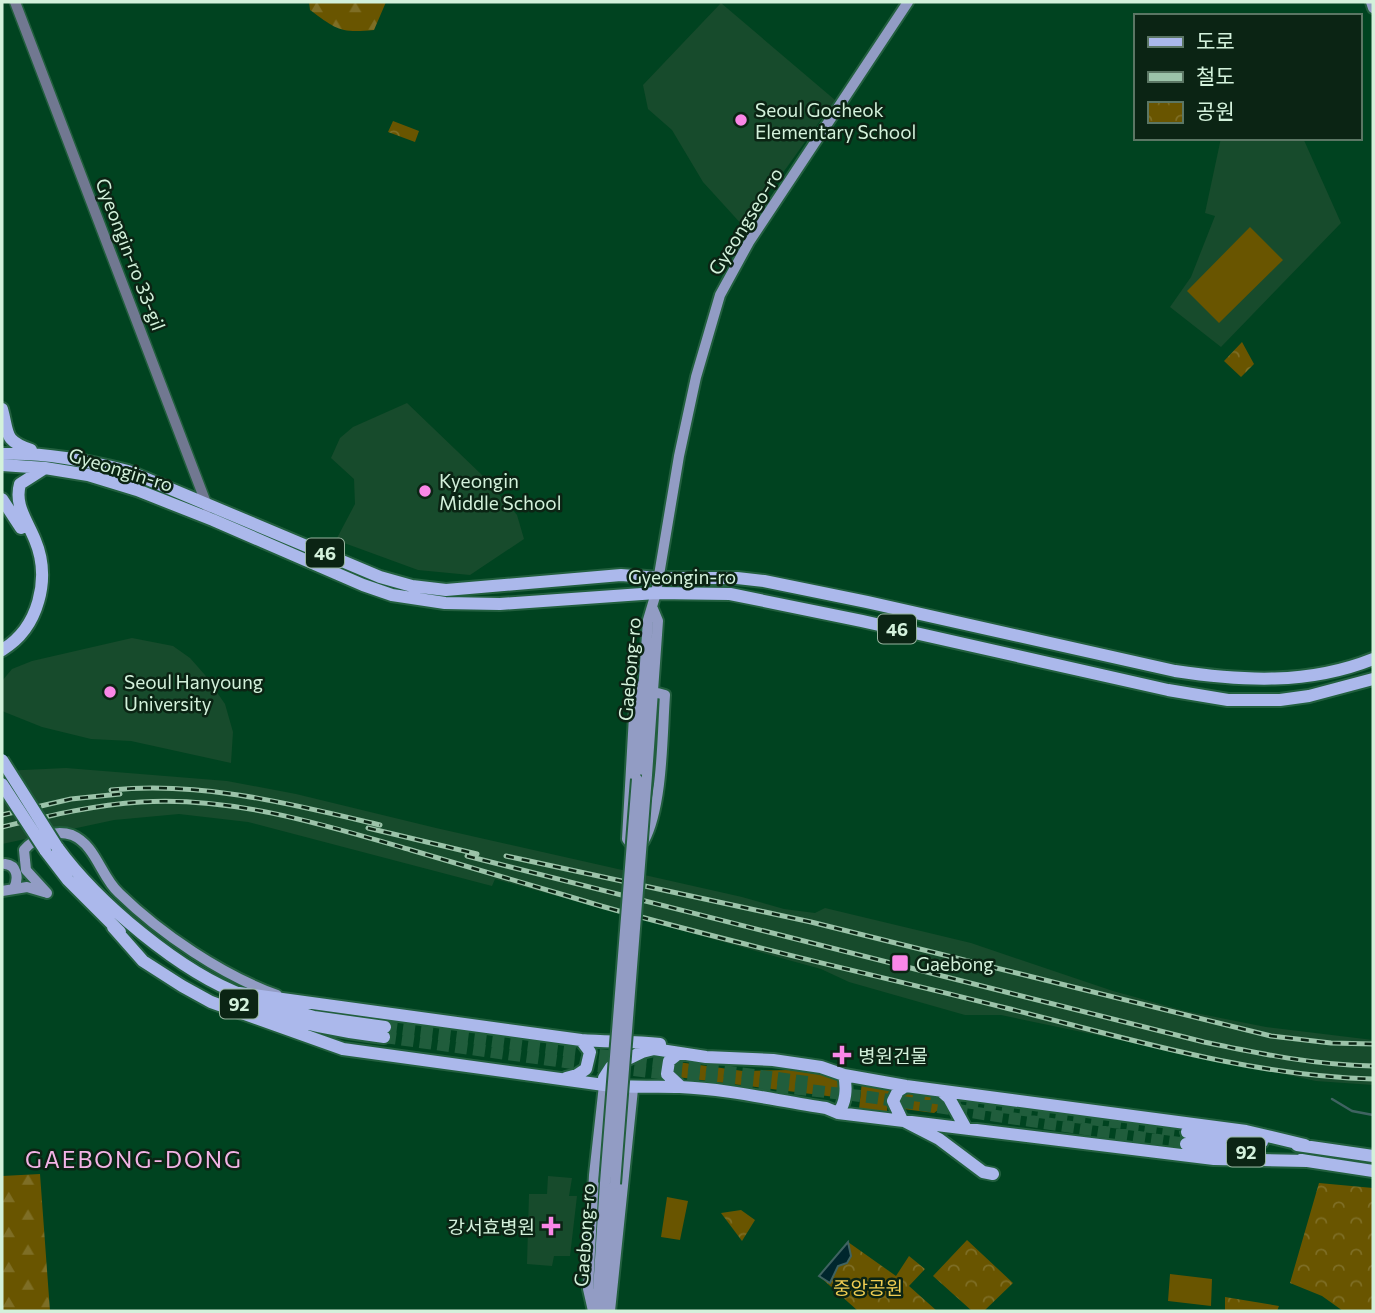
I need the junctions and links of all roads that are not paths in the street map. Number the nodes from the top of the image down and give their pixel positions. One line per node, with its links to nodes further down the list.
1 (15, 2): 10 (street, Gyeongin-ro 33-gil)
2 (908, 2): 12 (main road, Gyeongseo-ro)
3 (1371, 2): 4 (main road)
4 (1373, 8)
5 (2, 409): 7 (main road)
6 (2, 454): 7 (main road, Gyeongin-ro / 46)
7 (45, 462): 8 (main road, Gyeongin-ro / 46); 10 (main road, Gyeongin-ro / 46); 11 (main road, Gyeongin-ro / 46); 16 (main road)
8 (2, 465)
9 (2, 499): 15 (main road)
10 (207, 503): 11 (street, Gyeongin-ro 33-gil); 12 (main road, Gyeongin-ro / 46)
11 (213, 520): 13 (main road, Gyeongin-ro / 46)
12 (659, 579): 13 (main road, Gyeongseo-ro); 17 (main road, Gyeongin-ro / 46)
13 (656, 593): 14 (main road, Gyeongseo-ro); 18 (main road, Gyeongin-ro / 46)
14 (653, 609): 19 (main road, Gaebong-ro); 20 (main road, Gaebong-ro)
15 (2, 640)
16 (2, 650)
17 (1373, 659)
18 (1373, 679)
19 (643, 681): 20 (main road); 22 (main road, Gaebong-ro)
20 (654, 692): 22 (main road, Gaebong-ro)
21 (2, 760): 24 (main road, 92, bridge)
22 (642, 777): 53 (main road, Gaebong-ro, bridge)
23 (2, 784): 24 (main road, 92, bridge)
24 (51, 848): 29 (main road, 92); 30 (main road, 92)
25 (24, 850): 26 (main road); 27 (main road); 31 (main road)
26 (3, 865): 27 (main road)
27 (14, 888): 28 (main road)
28 (2, 891)
29 (113, 927): 30 (main road, 92); 36 (main road)
30 (239, 993): 31 (main road)
31 (310, 1002): 32 (main road)
32 (581, 1040): 34 (main road); 36 (main road)
33 (679, 1053): 34 (main road); 37 (main road); 39 (main road)
34 (740, 1058): 35 (main road)
35 (850, 1076): 38 (main road); 43 (main road); 44 (main road)
36 (559, 1079): 37 (main road)
37 (604, 1086): 40 (main road); 55 (main road)
38 (906, 1086): 41 (main road); 45 (main road)
39 (681, 1087): 40 (main road); 43 (main road)
40 (633, 1089): 54 (main road)
41 (940, 1091): 42 (main road); 48 (main road)
42 (951, 1102): 46 (main road); 47 (main road)
43 (838, 1113): 44 (main road)
44 (853, 1115): 45 (main road)
45 (902, 1120): 46 (main road); 52 (main road)
46 (936, 1124): 47 (main road)
47 (965, 1127): 50 (main road)
48 (1305, 1145): 49 (main road, 92); 50 (main road, 92)
49 (1373, 1156)
50 (1307, 1161): 51 (main road, 92)
51 (1373, 1171)
52 (993, 1174)
53 (610, 1184): 54 (main road, Gaebong-ro); 55 (main road, Gaebong-ro)
54 (611, 1273): 55 (main road, Gaebong-ro); 56 (main road)
55 (597, 1311)
56 (610, 1311)

